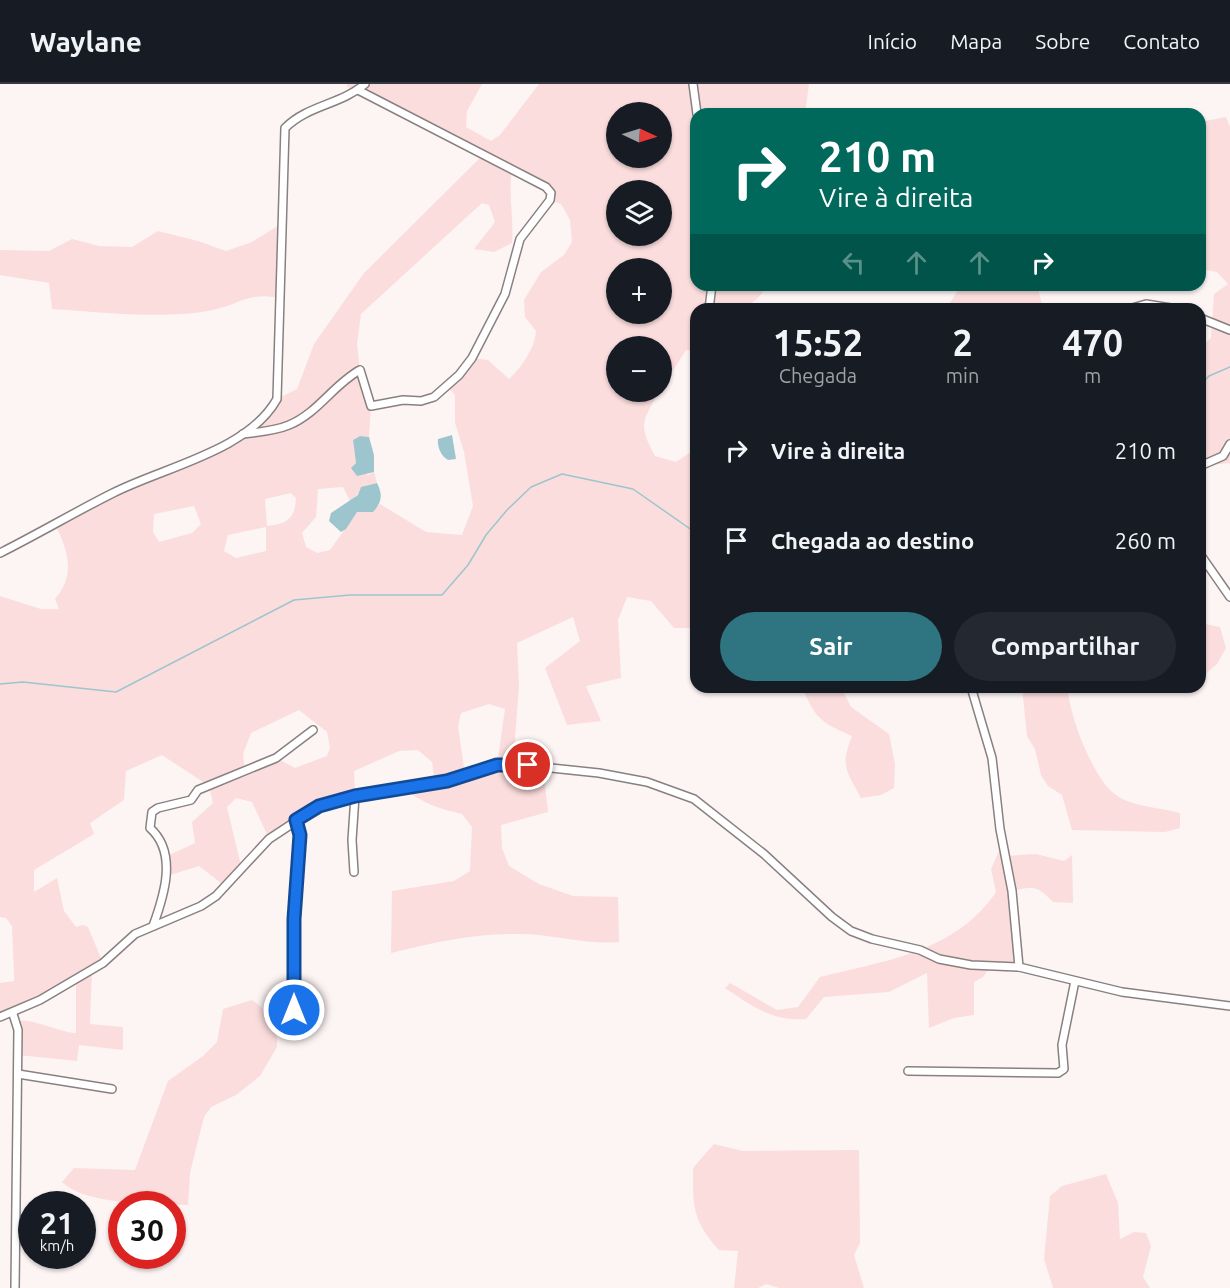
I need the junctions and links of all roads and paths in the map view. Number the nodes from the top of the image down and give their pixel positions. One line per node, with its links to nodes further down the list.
1 (365, 84): 3 (street)
2 (693, 84): 4 (street)
3 (358, 90): 7 (street); 7 (street)
4 (696, 108)
5 (1206, 320): 6 (street)
6 (1230, 330)
7 (243, 434): 10 (street)
8 (1230, 444): 9 (street)
9 (1206, 463)
10 (0, 553)
11 (1206, 563): 12 (street)
12 (1230, 597)
13 (973, 693): 19 (street)
14 (313, 730): 18 (street)
15 (355, 796): 16 (street); 17 (street); 19 (street)
16 (296, 820): 18 (street); 22 (street)
17 (354, 872)
18 (153, 927): 23 (street)
19 (1019, 967): 20 (street)
20 (1075, 981): 21 (street); 25 (street)
21 (1230, 1006)
22 (294, 1010)
23 (13, 1014): 24 (street); 26 (street)
24 (0, 1017)
25 (908, 1071)
26 (18, 1074): 27 (street); 28 (street)
27 (112, 1089)
28 (15, 1288)

